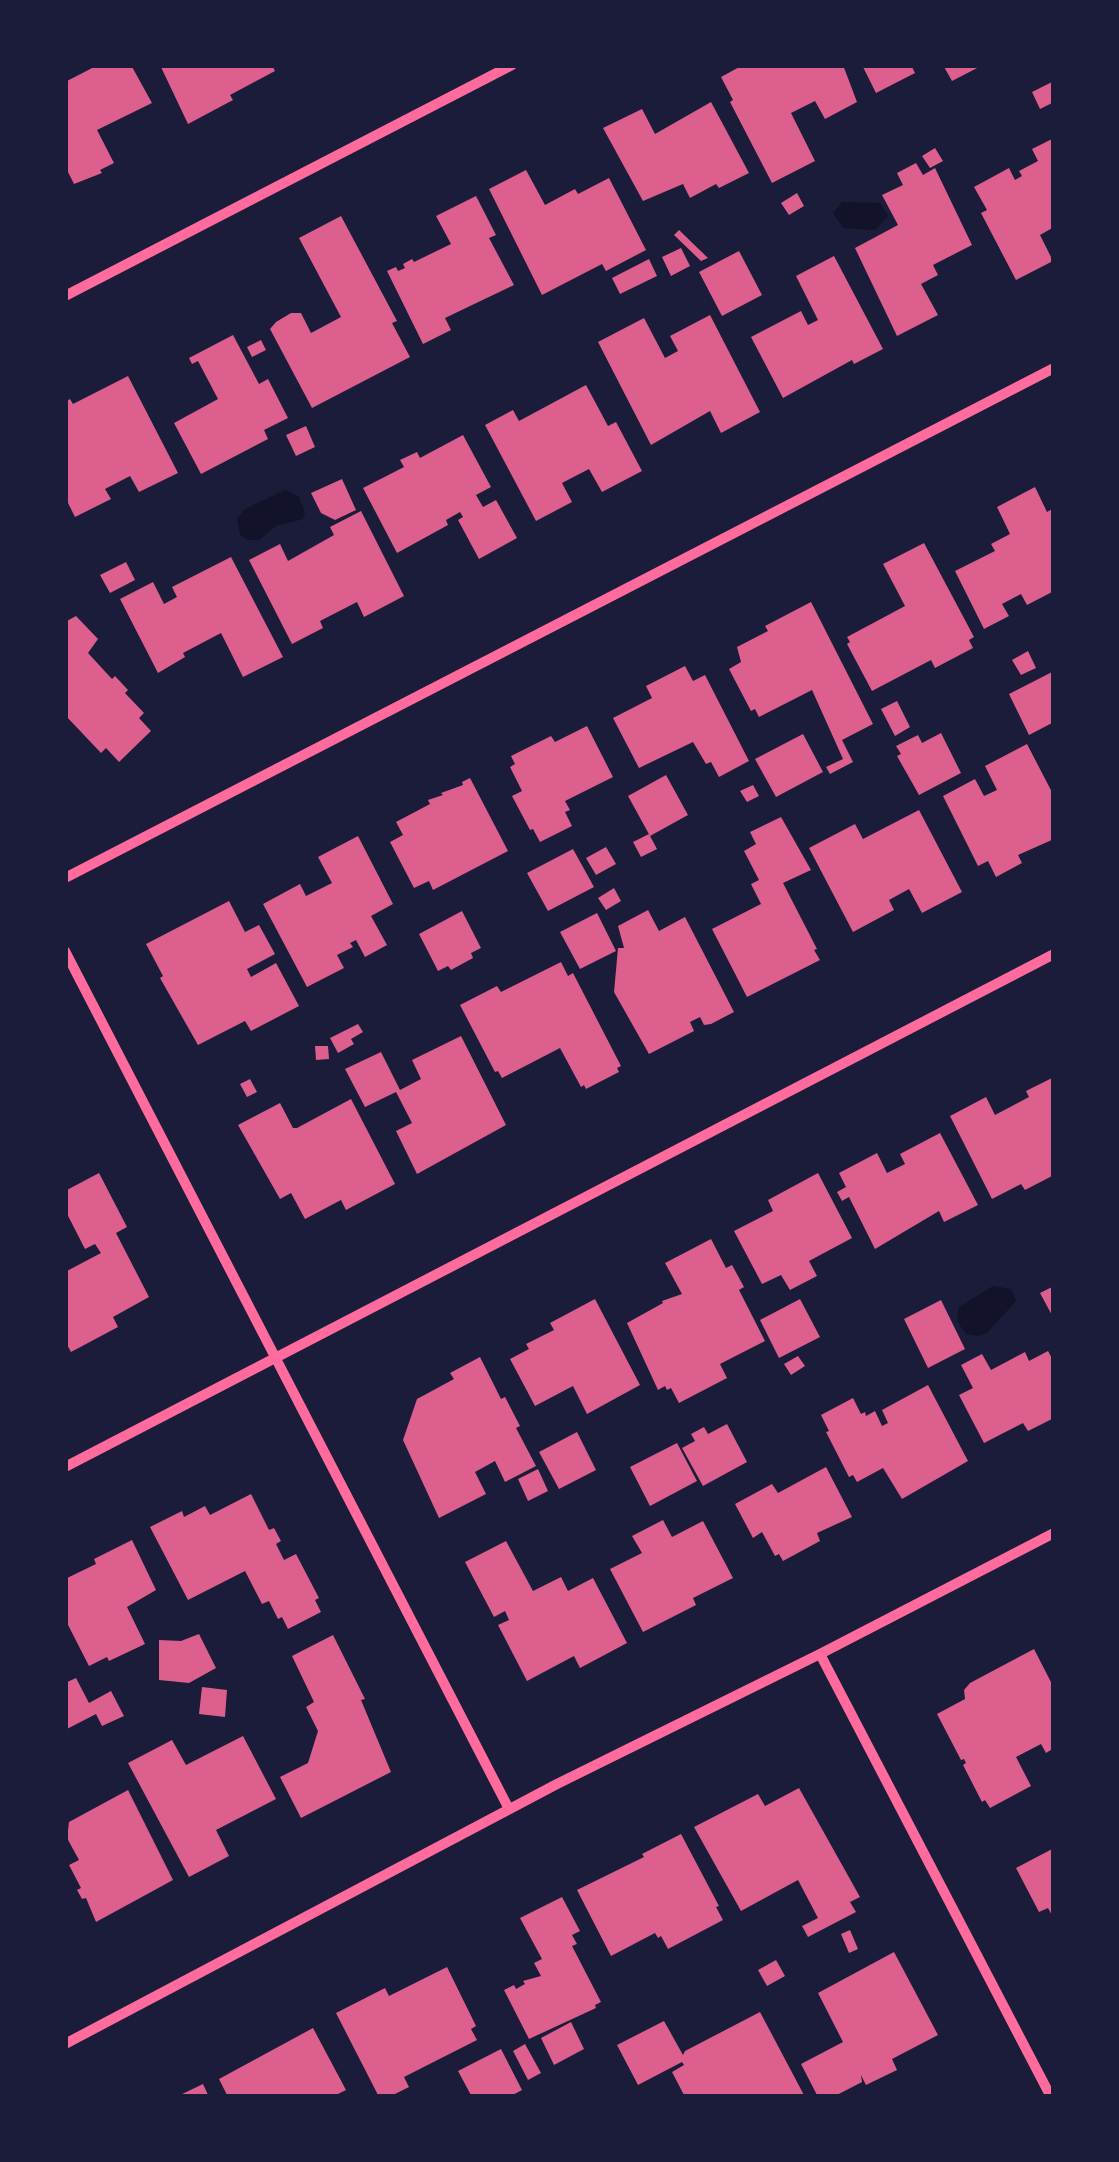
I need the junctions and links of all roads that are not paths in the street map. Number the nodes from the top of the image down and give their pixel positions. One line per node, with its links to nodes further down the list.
1 (512, 65): 2 (street)
2 (65, 296)
3 (1054, 368): 4 (street)
4 (65, 878)
5 (65, 951): 7 (street)
6 (1054, 954): 7 (street)
7 (274, 1358): 8 (street); 11 (street)
8 (65, 1467)
9 (1054, 1533): 10 (street)
10 (820, 1654): 11 (street); 13 (street)
11 (509, 1809): 12 (street)
12 (65, 2044)
13 (1051, 2096)

